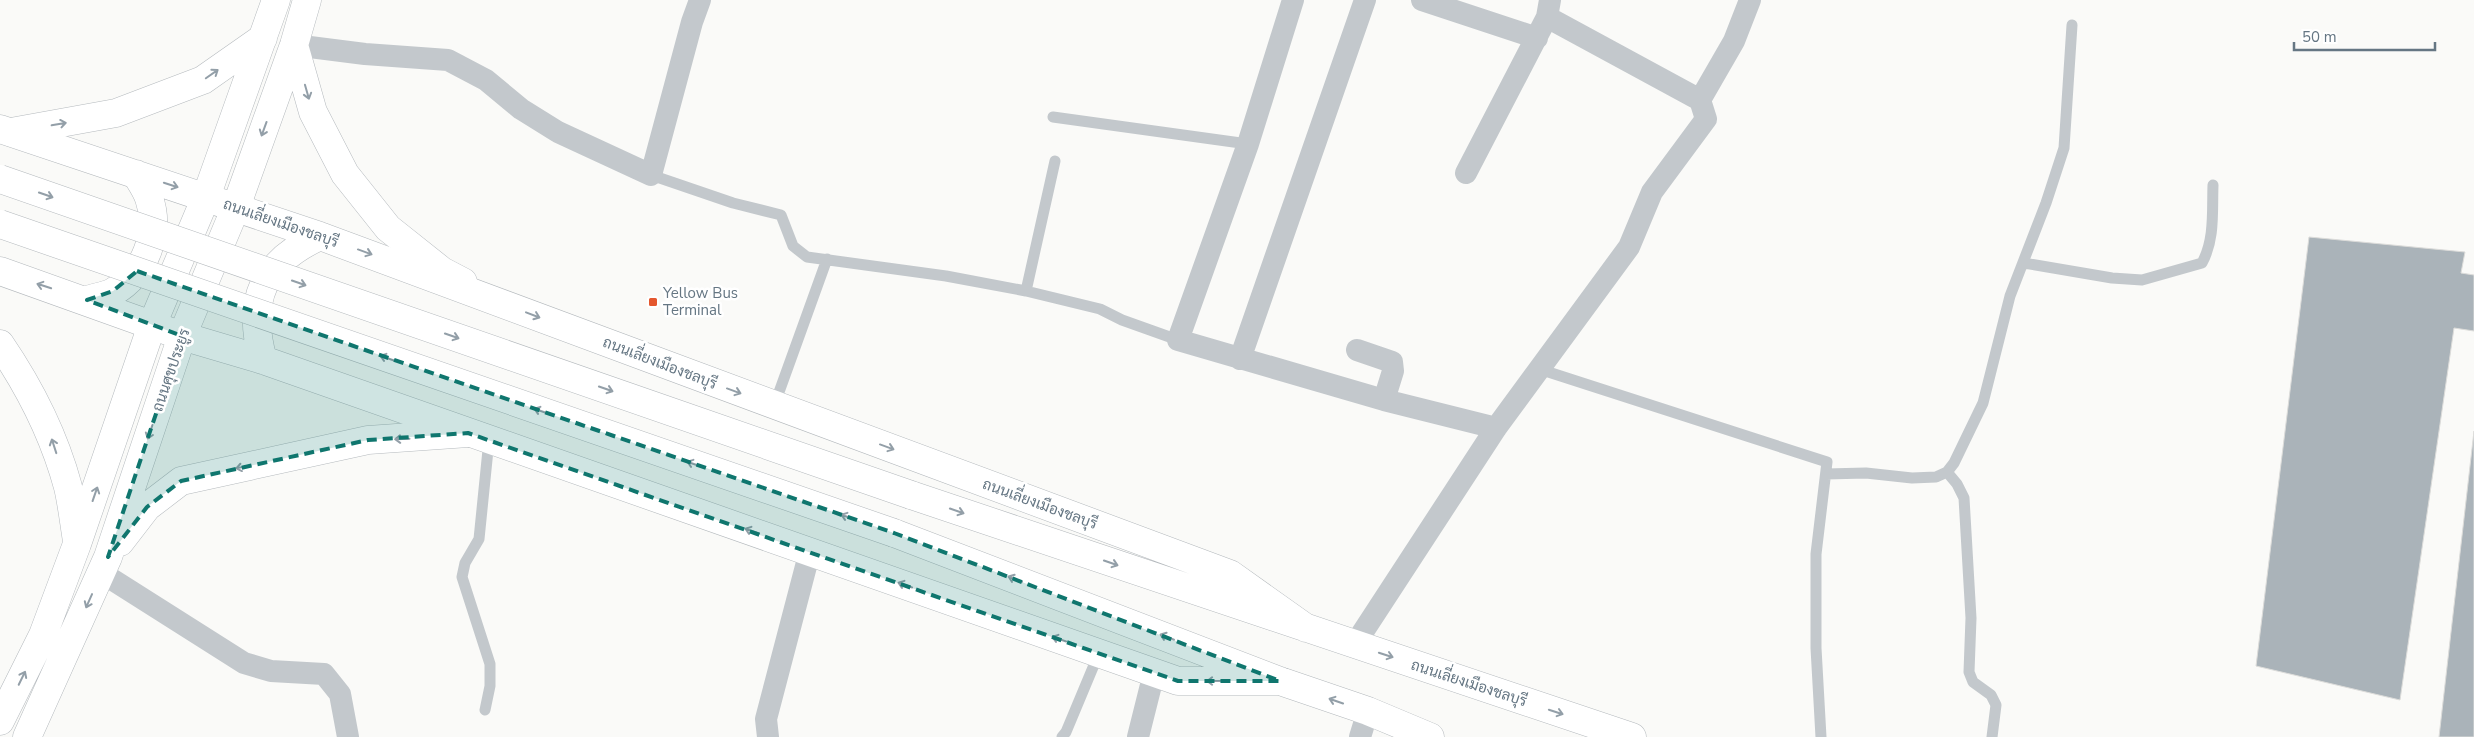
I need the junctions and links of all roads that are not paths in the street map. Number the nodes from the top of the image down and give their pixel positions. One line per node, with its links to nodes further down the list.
1 (276, 0): 10 (main road)
2 (307, 0): 12 (main road, ถนนศุขประยูร)
3 (700, 0): 20 (street)
4 (1293, 0): 16 (street)
5 (1365, 0): 38 (street)
6 (1422, 0): 11 (street)
7 (1750, 0): 13 (street)
8 (1549, 9): 11 (street); 13 (street)
9 (2072, 25): 28 (lane)
10 (263, 38): 15 (main road, one-way to 10); 23 (main road)
11 (1537, 38): 18 (street)
12 (294, 45): 20 (street); 24 (main road, ถนนศุขประยูร, one-way to 24); 32 (main road, one-way to 32)
13 (1700, 100): 40 (street)
14 (1053, 118): 16 (lane)
15 (5, 131): 19 (main road, ถนนเลี่ยงเมืองชลบุรี)
16 (1248, 144): 35 (street)
17 (1055, 161): 30 (lane)
18 (1466, 173)
19 (136, 174): 23 (main road, ถนนเลี่ยงเมืองชลบุรี, one-way to 23); 31 (main road)
20 (651, 175): 27 (lane)
21 (0, 179): 50 (main road, ถนนเลี่ยงเมืองชลบุรี, one-way to 50, bridge)
22 (2213, 185): 28 (lane)
23 (206, 197): 24 (main road, ถนนเลี่ยงเมืองชลบุรี); 33 (main road)
24 (236, 207): 26 (main road, ถนนเลี่ยงเมืองชลบุรี); 34 (main road, ถนนศุขประยูร)
25 (0, 224): 54 (main road, one-way to 25, bridge)
26 (320, 236): 32 (main road, ถนนเลี่ยงเมืองชลบุรี, one-way to 32); 39 (main road)
27 (828, 260): 30 (lane); 42 (lane)
28 (2024, 263): 45 (lane)
29 (0, 271): 31 (main road, one-way to 29)
30 (1026, 291): 35 (lane)
31 (87, 300): 33 (main road)
32 (504, 304): 42 (main road, ถนนเลี่ยงเมืองชลบุรี, one-way to 42)
33 (152, 325): 34 (main road); 47 (main road, one-way to 33)
34 (182, 336): 39 (main road); 49 (main road, ถนนศุขประยูร, one-way to 49)
35 (1178, 340): 38 (street)
36 (0, 344): 47 (main road, one-way to 36)
37 (1357, 350): 41 (street)
38 (1240, 359): 41 (street)
39 (263, 360): 44 (main road)
40 (1539, 369): 43 (street); 46 (lane)
41 (1384, 400): 43 (street)
42 (774, 406): 50 (main road, ถนนเลี่ยงเมืองชลบุรี, one-way to 50)
43 (1496, 428): 51 (street)
44 (479, 437): 48 (main road, one-way to 44); 49 (main road, one-way to 49); 55 (lane)
45 (1947, 472): 46 (lane); 67 (lane)
46 (1826, 474): 66 (lane)
47 (78, 544): 57 (main road, one-way to 47)
48 (810, 551): 52 (main road, one-way to 48); 60 (street)
49 (105, 565): 58 (main road, ถนนศุขประยูร, one-way to 58); 59 (street)
50 (1306, 628): 51 (main road, ถนนเลี่ยงเมืองชลบุรี)
51 (1355, 644): 65 (main road, ถนนเลี่ยงเมืองชลบุรี, one-way to 65)
52 (1099, 653): 53 (main road); 61 (lane)
53 (1154, 672): 54 (main road, one-way to 53); 62 (street)
54 (1280, 681): 56 (main road, one-way to 54)
55 (485, 710)
56 (1368, 711): 63 (street); 64 (main road)
57 (0, 721)
58 (27, 737)
59 (348, 737)
60 (768, 737)
61 (1062, 737)
62 (1138, 737)
63 (1360, 737)
64 (1430, 737)
65 (1632, 737)
66 (1821, 737)
67 (1992, 737)

